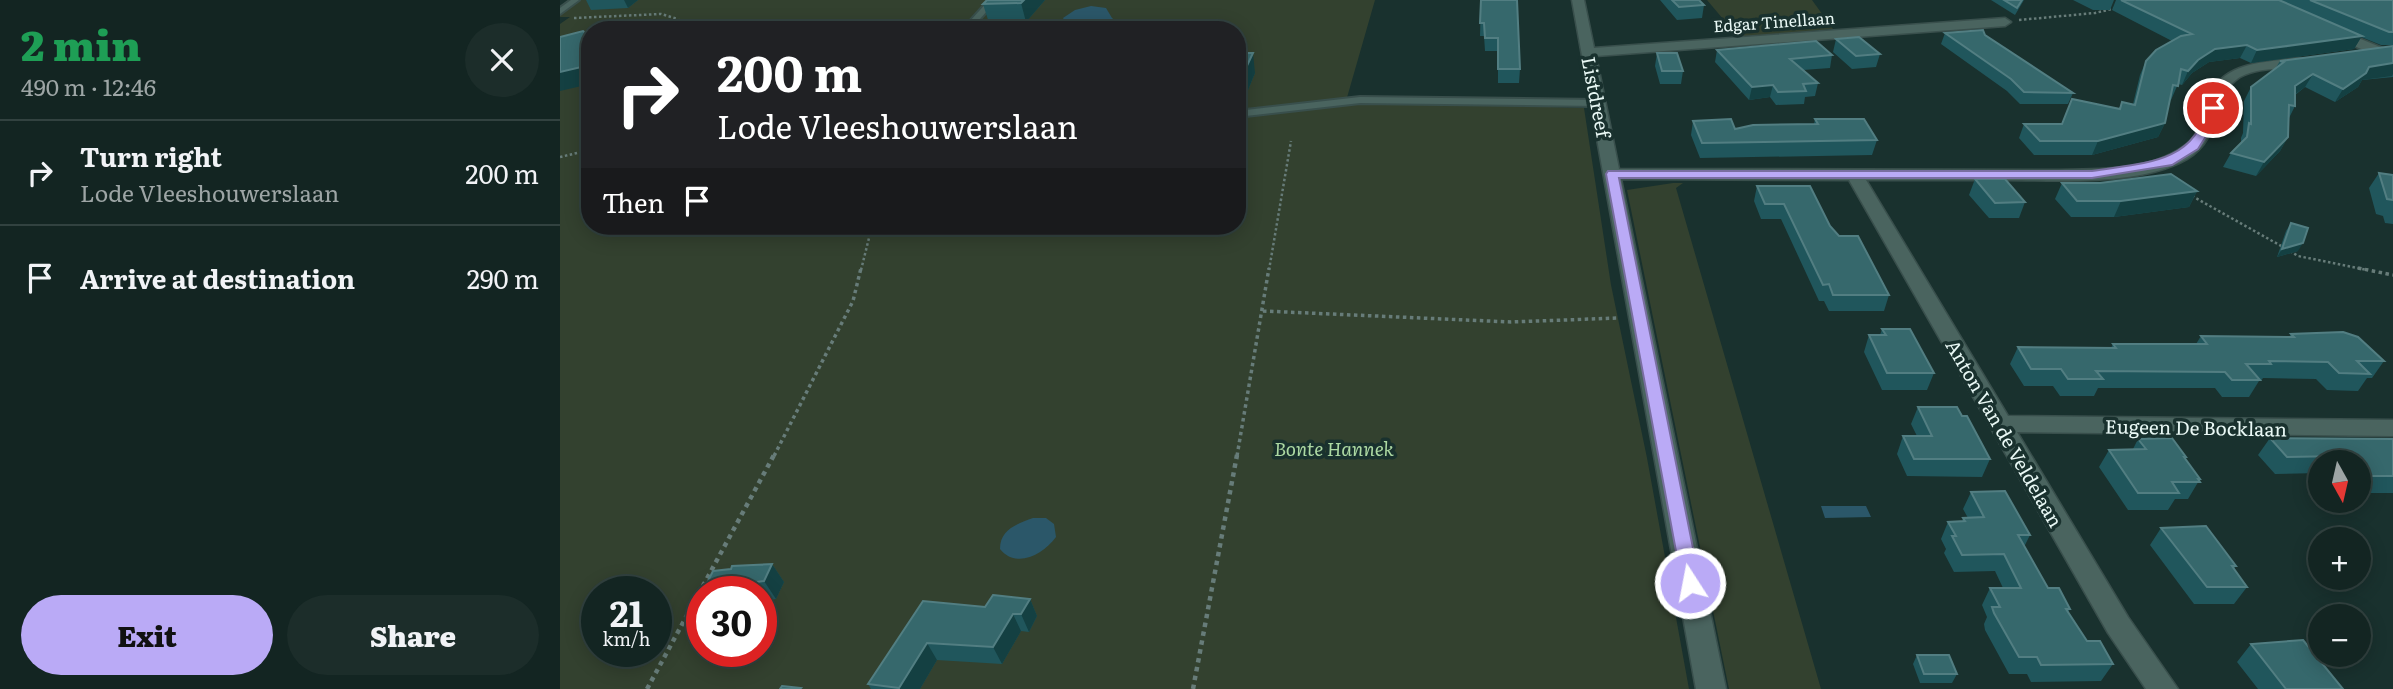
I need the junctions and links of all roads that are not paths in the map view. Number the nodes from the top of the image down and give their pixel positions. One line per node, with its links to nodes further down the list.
1 (575, 0): 4 (lane)
2 (993, 0): 5 (lane)
3 (1578, 0): 9 (street, Listdreef)
4 (560, 12)
5 (973, 21)
6 (2005, 22): 9 (street, Edgar Tinellaan)
7 (2319, 26): 8 (street)
8 (2386, 51): 10 (street)
9 (1588, 53): 12 (street, Listdreef)
10 (2348, 57)
11 (2324, 60): 15 (street)
12 (1598, 103): 13 (lane); 14 (street, Listdreef)
13 (1246, 113)
14 (1612, 174): 15 (street); 18 (street, Listdreef)
15 (1854, 174): 16 (street, Anton Van de Veldelaan)
16 (2000, 424): 17 (street, Eugeen De Bocklaan); 19 (street, Anton Van de Veldelaan)
17 (2393, 428)
18 (1711, 689)
19 (2163, 689)

